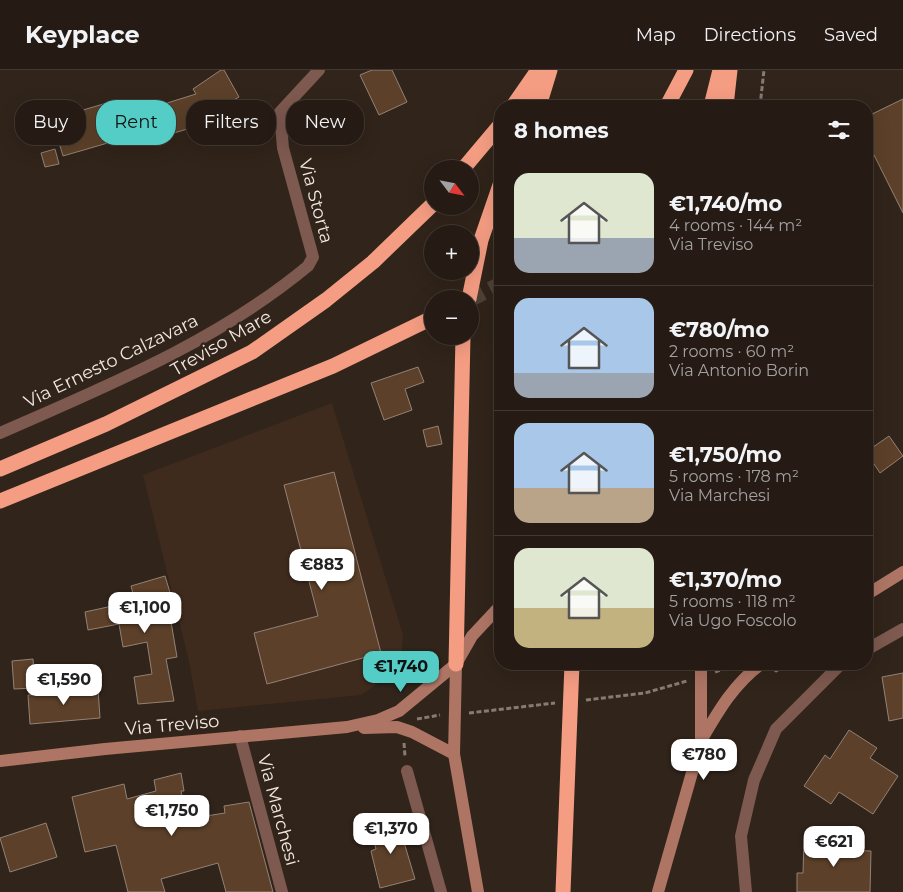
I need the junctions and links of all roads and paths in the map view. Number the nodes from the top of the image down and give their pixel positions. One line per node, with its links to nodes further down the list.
1 (319, 70): 19 (street, Via Storta)
2 (540, 70): 8 (highway); 9 (highway)
3 (550, 70): 10 (highway)
4 (686, 70): 11 (highway)
5 (720, 70): 12 (highway)
6 (730, 70): 13 (highway)
7 (764, 70): 14 (path)
8 (518, 100)
9 (530, 100)
10 (541, 100)
11 (670, 100)
12 (712, 100)
13 (727, 100)
14 (761, 100)
15 (494, 132): 16 (highway)
16 (471, 160)
17 (494, 202): 20 (highway)
18 (424, 213): 24 (highway, Treviso Mare)
19 (308, 266): 23 (street, Via Ernesto Calzavara)
20 (471, 290)
21 (424, 322): 25 (highway)
22 (463, 345): 31 (highway)
23 (0, 433)
24 (0, 469)
25 (0, 501)
26 (903, 572): 27 (main road)
27 (873, 591)
28 (494, 612): 31 (main road)
29 (903, 629): 30 (street)
30 (873, 646)
31 (456, 664): 36 (main road, Via Treviso); 39 (main road)
32 (572, 670): 45 (highway)
33 (701, 670): 38 (main road)
34 (753, 670): 38 (main road)
35 (835, 670): 47 (street)
36 (347, 727): 37 (main road, Via Treviso); 39 (main road, Via Treviso)
37 (240, 736): 40 (main road, Via Treviso); 42 (street, Via Marchesi)
38 (701, 741): 46 (main road)
39 (454, 754): 44 (main road)
40 (0, 761)
41 (407, 771): 43 (street)
42 (282, 892)
43 (441, 892)
44 (478, 892)
45 (563, 892)
46 (658, 892)
47 (746, 892)

